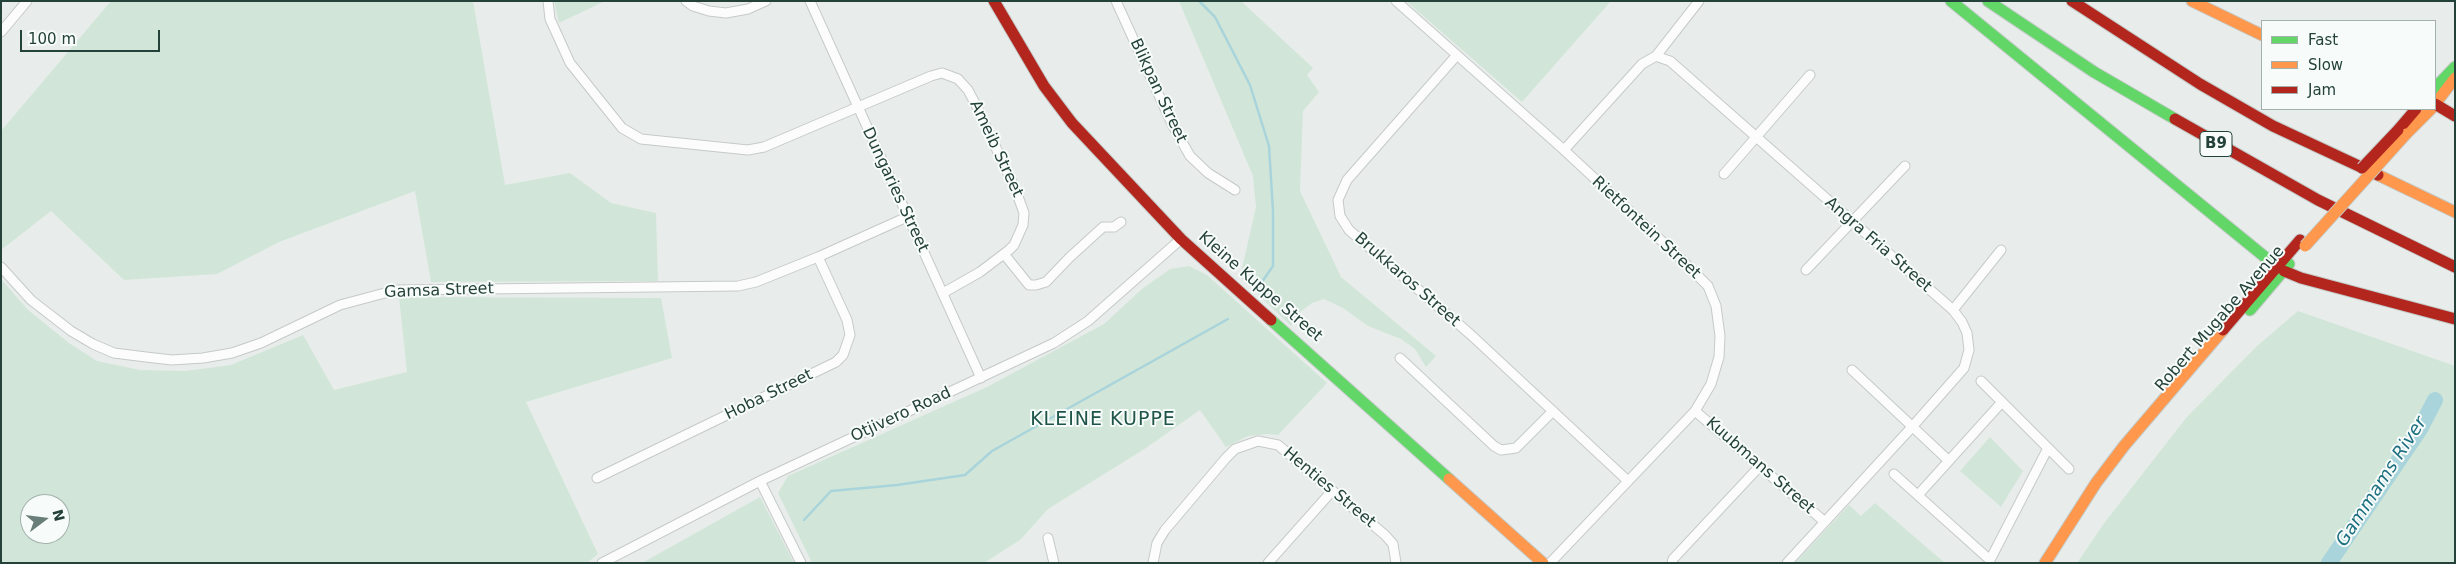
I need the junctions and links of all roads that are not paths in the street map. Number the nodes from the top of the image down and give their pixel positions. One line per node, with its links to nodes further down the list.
1 (27, 1): 14 (street)
2 (548, 1): 24 (street, Ameib Street)
3 (686, 1): 4 (street)
4 (766, 1)
5 (810, 1): 24 (street, Dungaries Street)
6 (994, 1): 38 (main road, Kleine Kuppe Street)
7 (1116, 1): 33 (street, Blikpan Street)
8 (1396, 1): 16 (street, Rietfontein Street)
9 (1699, 1): 17 (street)
10 (1951, 1): 44 (main road)
11 (1988, 1): 43 (main road, B9)
12 (2072, 1): 34 (main road)
13 (2192, 1): 15 (main road)
14 (1, 32)
15 (2261, 35)
16 (1457, 55): 30 (street, Rietfontein Street); 55 (street, Brukkaros Street)
17 (1656, 56): 29 (street, Angra Fria Street); 30 (street)
18 (2455, 67): 21 (main road)
19 (1810, 75): 29 (street)
20 (2455, 78): 22 (main road)
21 (2436, 87)
22 (2436, 103)
23 (2436, 105): 27 (main road)
24 (857, 107): 35 (street, Dungaries Street); 40 (street, Ameib Street)
25 (2415, 110): 28 (main road, Robert Mugabe Avenue)
26 (2430, 110): 28 (main road, Robert Mugabe Avenue)
27 (2455, 116)
28 (2402, 132): 44 (main road, Robert Mugabe Avenue, bridge)
29 (1756, 137): 32 (street); 37 (street, Angra Fria Street)
30 (1564, 150): 54 (street, Rietfontein Street)
31 (1905, 166): 37 (street)
32 (1724, 174)
33 (1236, 190)
34 (2455, 212)
35 (907, 217): 41 (street, Gamsa Street); 46 (street, Dungaries Street)
36 (1121, 222): 40 (street)
37 (1853, 223): 45 (street); 47 (street, Angra Fria Street)
38 (1181, 240): 51 (street, Otjivero Road); 75 (main road, Kleine Kuppe Street)
39 (2001, 250): 47 (street)
40 (1004, 254): 46 (street, Ameib Street)
41 (818, 257): 42 (street, Gamsa Street); 62 (street, Hoba Street)
42 (1, 267)
43 (2455, 267)
44 (2280, 268): 48 (main road); 79 (main road, Robert Mugabe Avenue); 80 (main road, Robert Mugabe Avenue)
45 (1806, 270)
46 (943, 293): 51 (street, Dungaries Street)
47 (1953, 310): 56 (street, Angra Fria Street)
48 (2455, 319)
49 (1400, 358): 55 (street)
50 (1852, 370): 56 (street)
51 (981, 378): 63 (street, Otjivero Road)
52 (1981, 381): 53 (street)
53 (2002, 402): 57 (street); 58 (street)
54 (1695, 410): 59 (street, Kuubmans Street); 64 (street, Rietfontein Street)
55 (1553, 411): 64 (street, Brukkaros Street)
56 (1912, 427): 58 (street); 67 (street, Angra Fria Street)
57 (2048, 448): 60 (street); 66 (street)
58 (1949, 461): 66 (street)
59 (1759, 467): 67 (street, Kuubmans Street); 77 (street)
60 (2069, 469)
61 (1894, 474): 66 (street)
62 (597, 478)
63 (760, 481): 69 (street, Otjivero Road); 70 (street)
64 (1628, 481): 76 (street, Rietfontein Street)
65 (1332, 491): 72 (street, Henties Street); 73 (street); 74 (street, Henties Street)
66 (1918, 495)
67 (1825, 522): 78 (street, Angra Fria Street)
68 (1048, 538): 71 (street)
69 (602, 563)
70 (801, 563)
71 (1054, 563)
72 (1153, 563)
73 (1268, 563)
74 (1396, 563)
75 (1543, 563)
76 (1550, 563)
77 (1672, 563)
78 (1787, 563)
79 (2045, 563)
80 (2051, 563)

